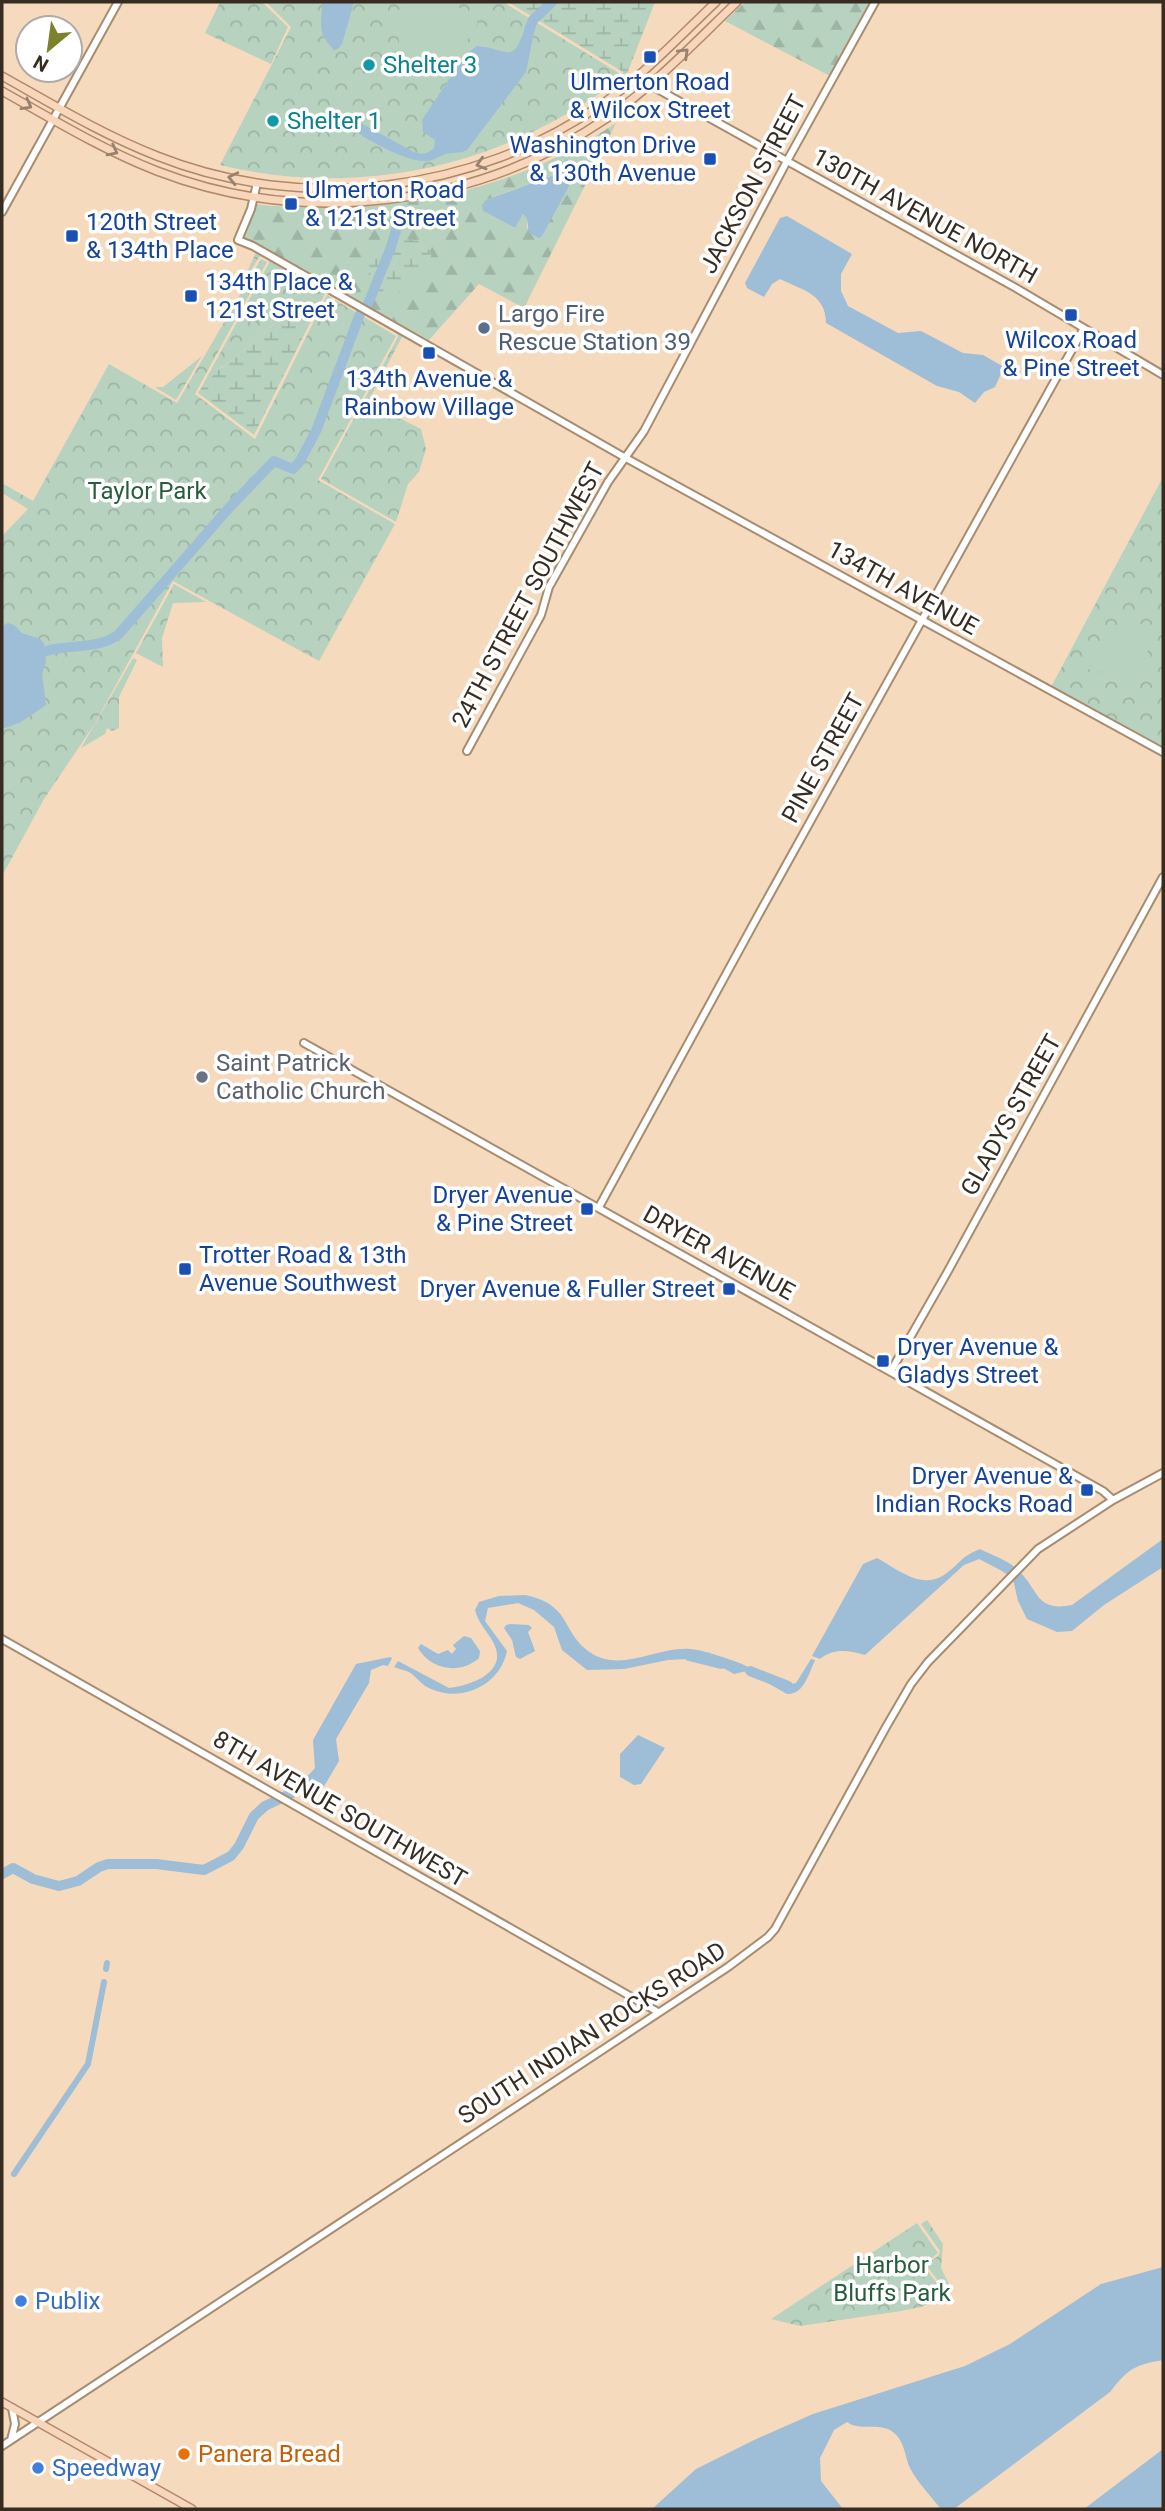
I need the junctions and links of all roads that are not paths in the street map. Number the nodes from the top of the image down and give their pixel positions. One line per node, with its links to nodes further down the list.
1 (118, 2): 9 (street)
2 (716, 2): 5 (main road)
3 (734, 2): 7 (main road, one-way to 3)
4 (875, 2): 11 (street, JACKSON STREET)
5 (640, 74): 7 (street, 130TH AVENUE NORTH); 12 (main road, one-way to 12)
6 (2, 76): 9 (main road)
7 (650, 85): 11 (street, 130TH AVENUE NORTH); 13 (main road)
8 (2, 91): 10 (main road, one-way to 10)
9 (59, 108): 10 (street); 12 (main road, one-way to 9)
10 (53, 119): 13 (main road, one-way to 13); 14 (street)
11 (787, 161): 15 (street, 130TH AVENUE NORTH); 17 (street, JACKSON STREET)
12 (257, 183): 13 (street)
13 (254, 197): 17 (street, 134TH AVENUE)
14 (2, 212)
15 (1084, 328): 16 (street, 130TH AVENUE NORTH); 18 (street, PINE STREET)
16 (1163, 375)
17 (624, 457): 18 (street, 134TH AVENUE); 19 (street, 24TH STREET SOUTHWEST)
18 (921, 621): 20 (street, 134TH AVENUE); 23 (street, PINE STREET)
19 (467, 751)
20 (1163, 752)
21 (1163, 877): 24 (street, GLADYS STREET)
22 (304, 1043): 23 (street, DRYER AVENUE)
23 (599, 1208): 24 (street, DRYER AVENUE)
24 (891, 1371): 26 (street, DRYER AVENUE)
25 (1163, 1473): 26 (street, SOUTH INDIAN ROCKS ROAD)
26 (1113, 1500): 28 (street, SOUTH INDIAN ROCKS ROAD)
27 (2, 1639): 28 (street, 8TH AVENUE SOUTHWEST)
28 (658, 2012): 31 (street, SOUTH INDIAN ROCKS ROAD)
29 (2, 2403): 30 (main road)
30 (12, 2408): 31 (main road); 32 (street)
31 (39, 2423): 32 (street, SOUTH INDIAN ROCKS ROAD); 34 (main road)
32 (10, 2441): 33 (street, SOUTH INDIAN ROCKS ROAD)
33 (2, 2446)
34 (192, 2509)

